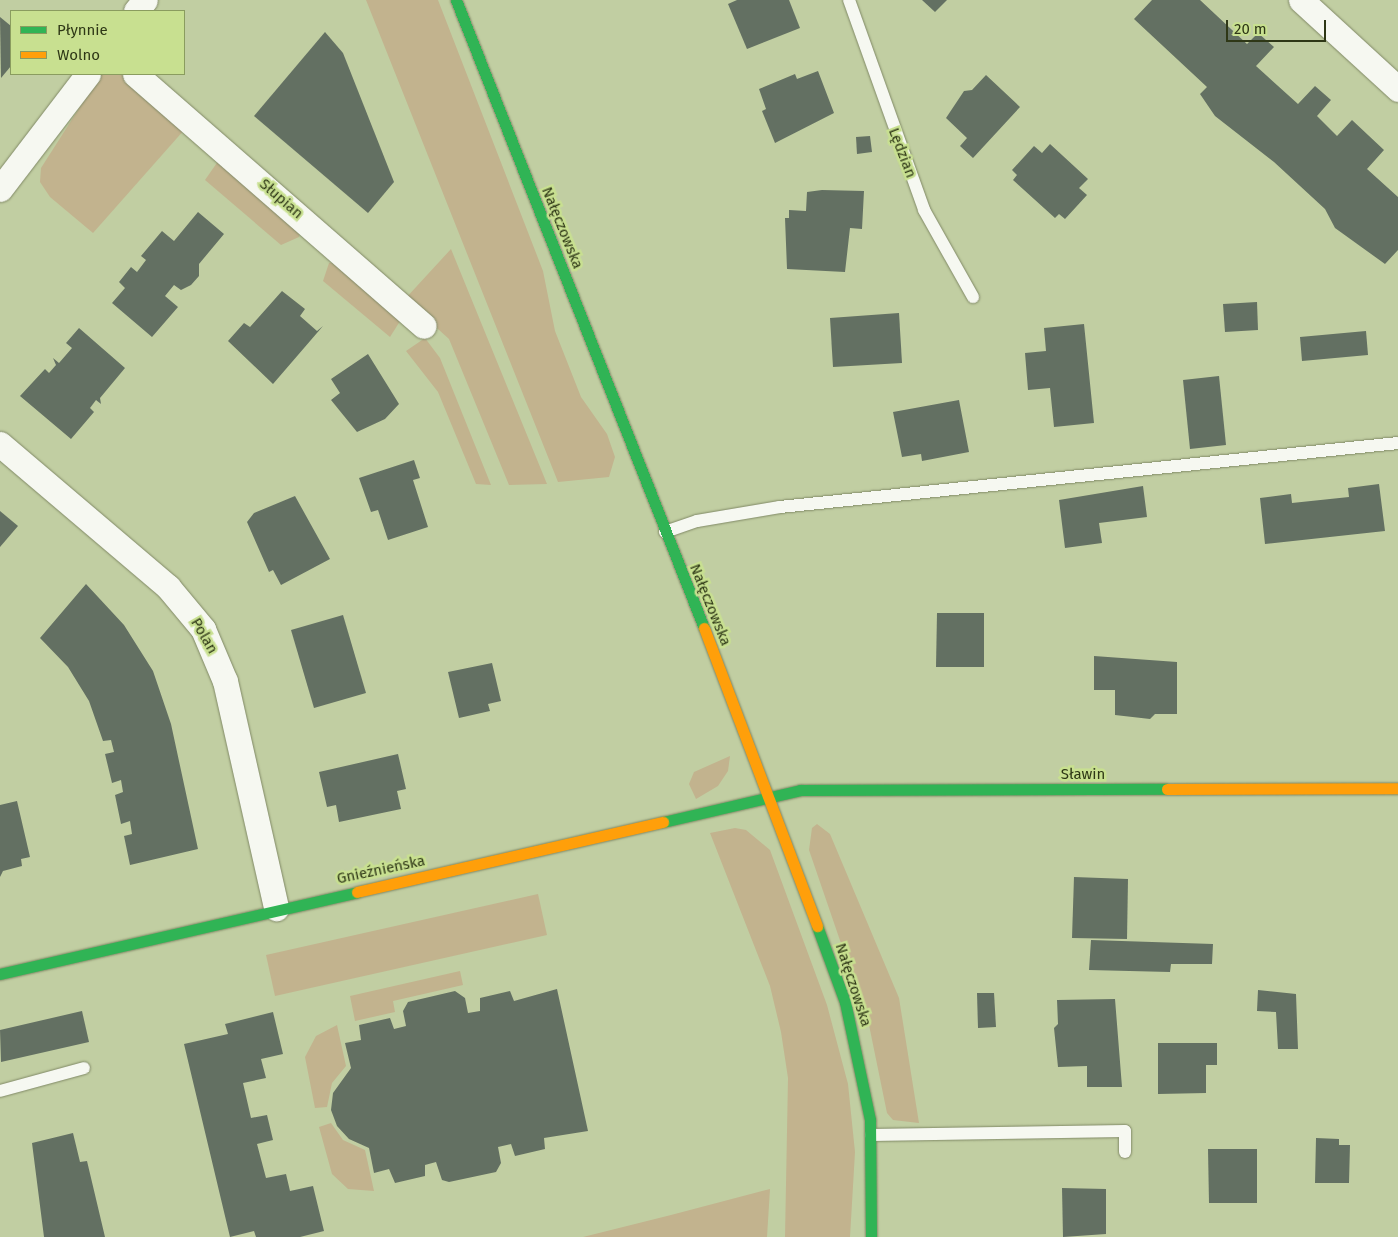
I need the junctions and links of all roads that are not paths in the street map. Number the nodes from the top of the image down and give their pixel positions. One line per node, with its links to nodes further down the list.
1 (145, 0): 5 (street)
2 (456, 0): 14 (street, Nałęczowska)
3 (849, 0): 10 (lane, Lędzian)
4 (1301, 0): 8 (street)
5 (137, 10)
6 (87, 75): 9 (street)
7 (135, 75): 11 (street, Słupian)
8 (1398, 89)
9 (0, 189)
10 (973, 298)
11 (424, 326)
12 (1398, 443): 14 (lane)
13 (0, 444): 17 (street, Polan)
14 (665, 532): 16 (street, Nałęczowska)
15 (1398, 788): 16 (street, Sławin)
16 (770, 797): 17 (street, Gnieźnieńska); 21 (street, Nałęczowska)
17 (276, 908): 18 (street, Gnieźnieńska)
18 (0, 974)
19 (84, 1068): 20 (lane)
20 (0, 1091)
21 (871, 1135): 22 (lane); 23 (street, Nałęczowska)
22 (1125, 1152)
23 (871, 1237)

